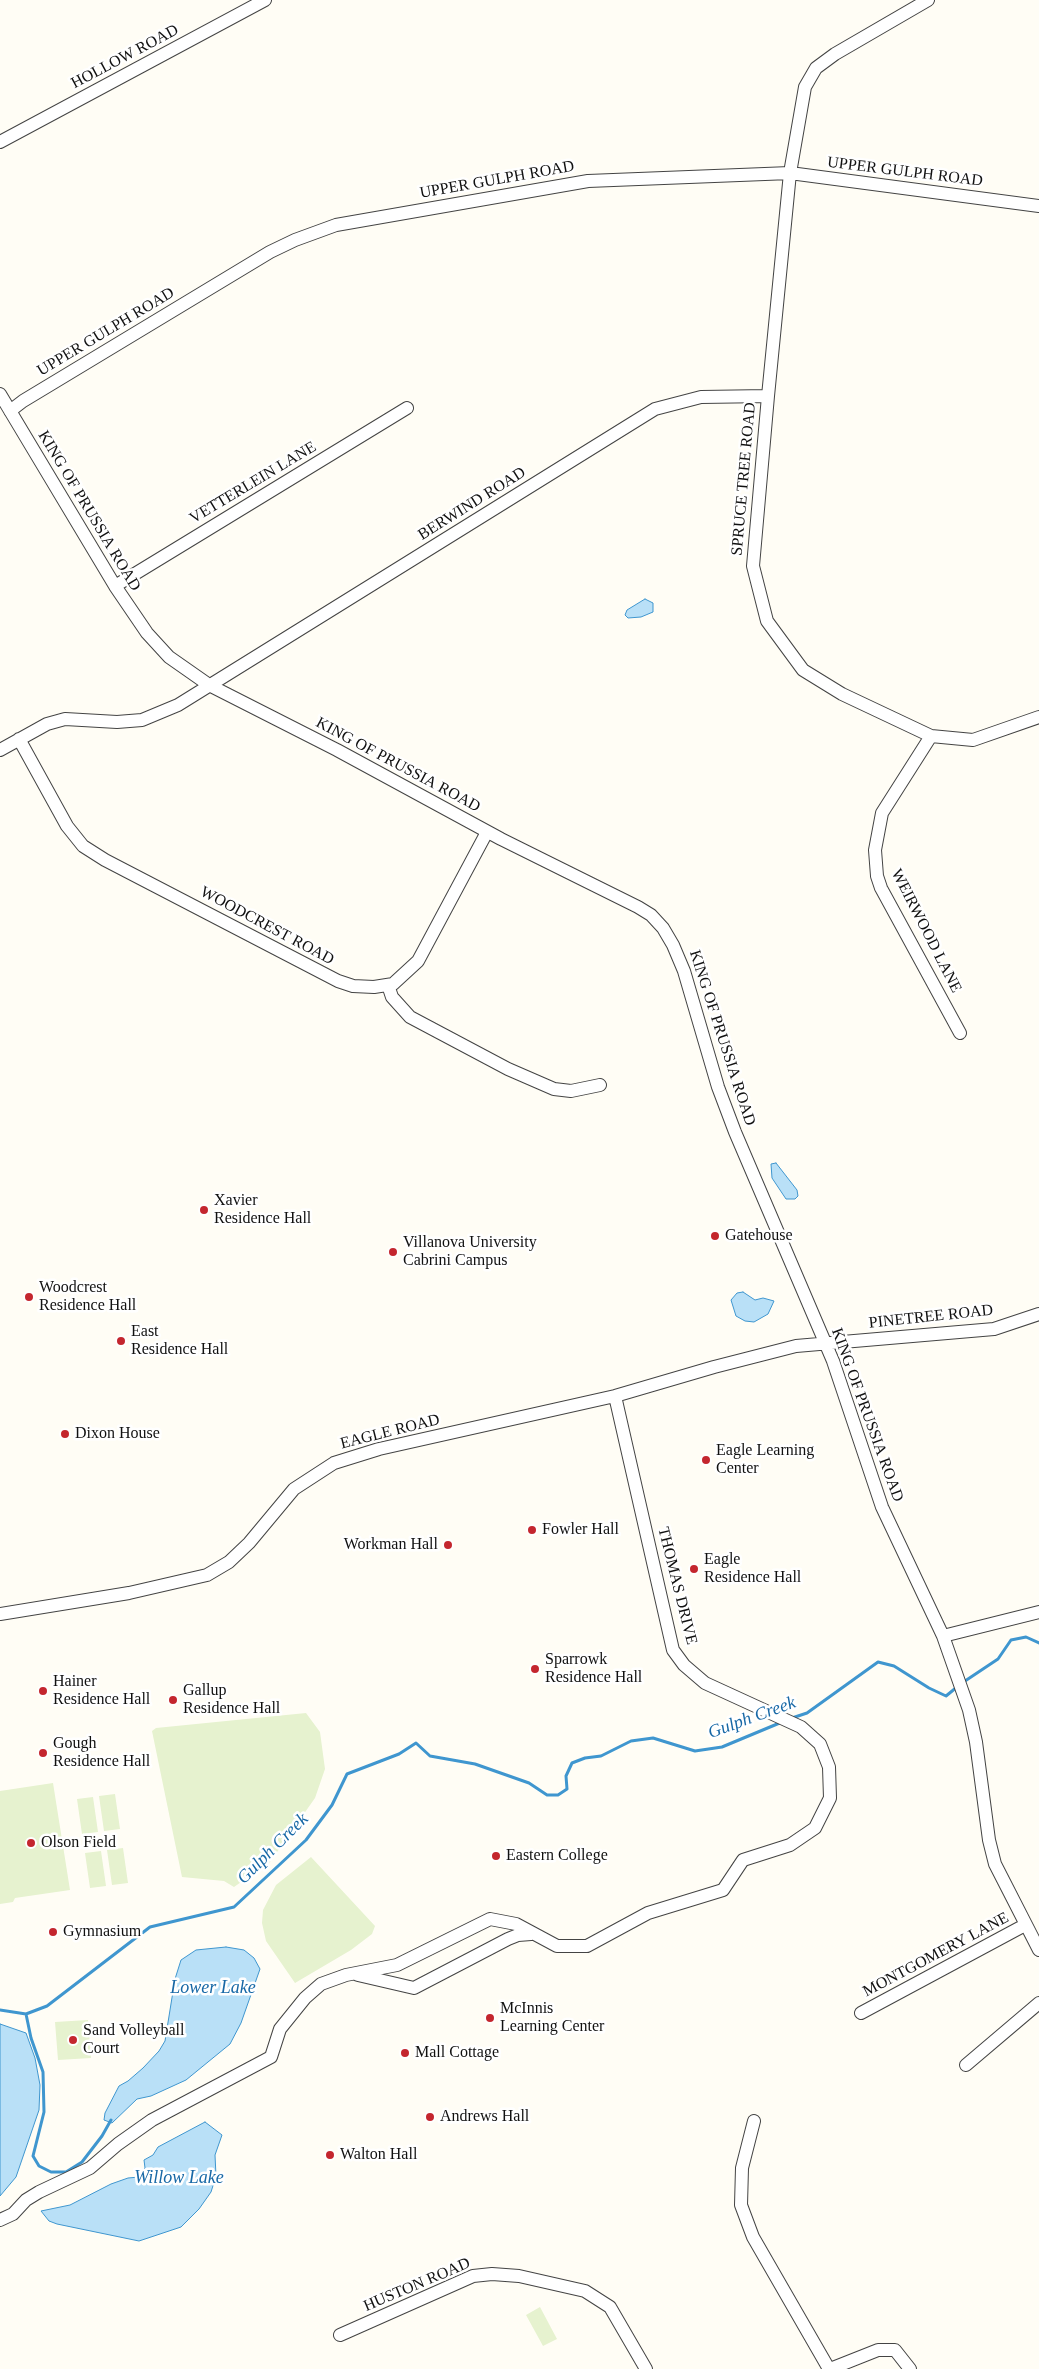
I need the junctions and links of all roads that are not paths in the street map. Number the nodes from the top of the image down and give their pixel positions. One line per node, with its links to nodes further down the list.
1 (265, 0): 3 (street, HOLLOW ROAD)
2 (928, 0): 4 (street, SPRUCE TREE ROAD)
3 (0, 142)
4 (790, 173): 5 (street, UPPER GULPH ROAD); 7 (street, SPRUCE TREE ROAD); 9 (street, UPPER GULPH ROAD)
5 (1039, 206)
6 (0, 394): 9 (street, KING OF PRUSSIA ROAD)
7 (768, 396): 11 (street, BERWIND ROAD); 13 (street, SPRUCE TREE ROAD)
8 (407, 408): 10 (street, VETTERLEIN LANE)
9 (10, 411): 10 (street, KING OF PRUSSIA ROAD)
10 (115, 586): 11 (street, KING OF PRUSSIA ROAD)
11 (209, 685): 14 (street, BERWIND ROAD); 16 (street, KING OF PRUSSIA ROAD)
12 (1039, 717): 13 (street, SPRUCE TREE ROAD)
13 (931, 736): 18 (street, WEIRWOOD LANE)
14 (19, 739): 15 (street, BERWIND ROAD); 17 (street, WOODCREST ROAD)
15 (0, 750)
16 (487, 832): 17 (street); 21 (street, KING OF PRUSSIA ROAD)
17 (388, 985): 19 (street)
18 (960, 1033)
19 (600, 1085)
20 (1039, 1314): 21 (street, PINETREE ROAD)
21 (825, 1344): 22 (street, EAGLE ROAD); 25 (street, KING OF PRUSSIA ROAD)
22 (615, 1396): 24 (street, EAGLE ROAD); 27 (street, THOMAS DRIVE)
23 (1039, 1612): 25 (street)
24 (0, 1614)
25 (943, 1636): 26 (street, KING OF PRUSSIA ROAD)
26 (1025, 1925): 28 (street, KING OF PRUSSIA ROAD); 31 (street, MONTGOMERY LANE)
27 (531, 1934): 29 (street); 29 (street, THOMAS DRIVE)
28 (1039, 1950)
29 (354, 1974): 34 (street, THOMAS DRIVE)
30 (1039, 2003): 32 (street)
31 (862, 2013)
32 (966, 2065)
33 (754, 2121): 37 (street)
34 (0, 2220)
35 (340, 2335): 36 (street, HUSTON ROAD)
36 (646, 2369)
37 (830, 2369): 38 (street)
38 (910, 2369)

